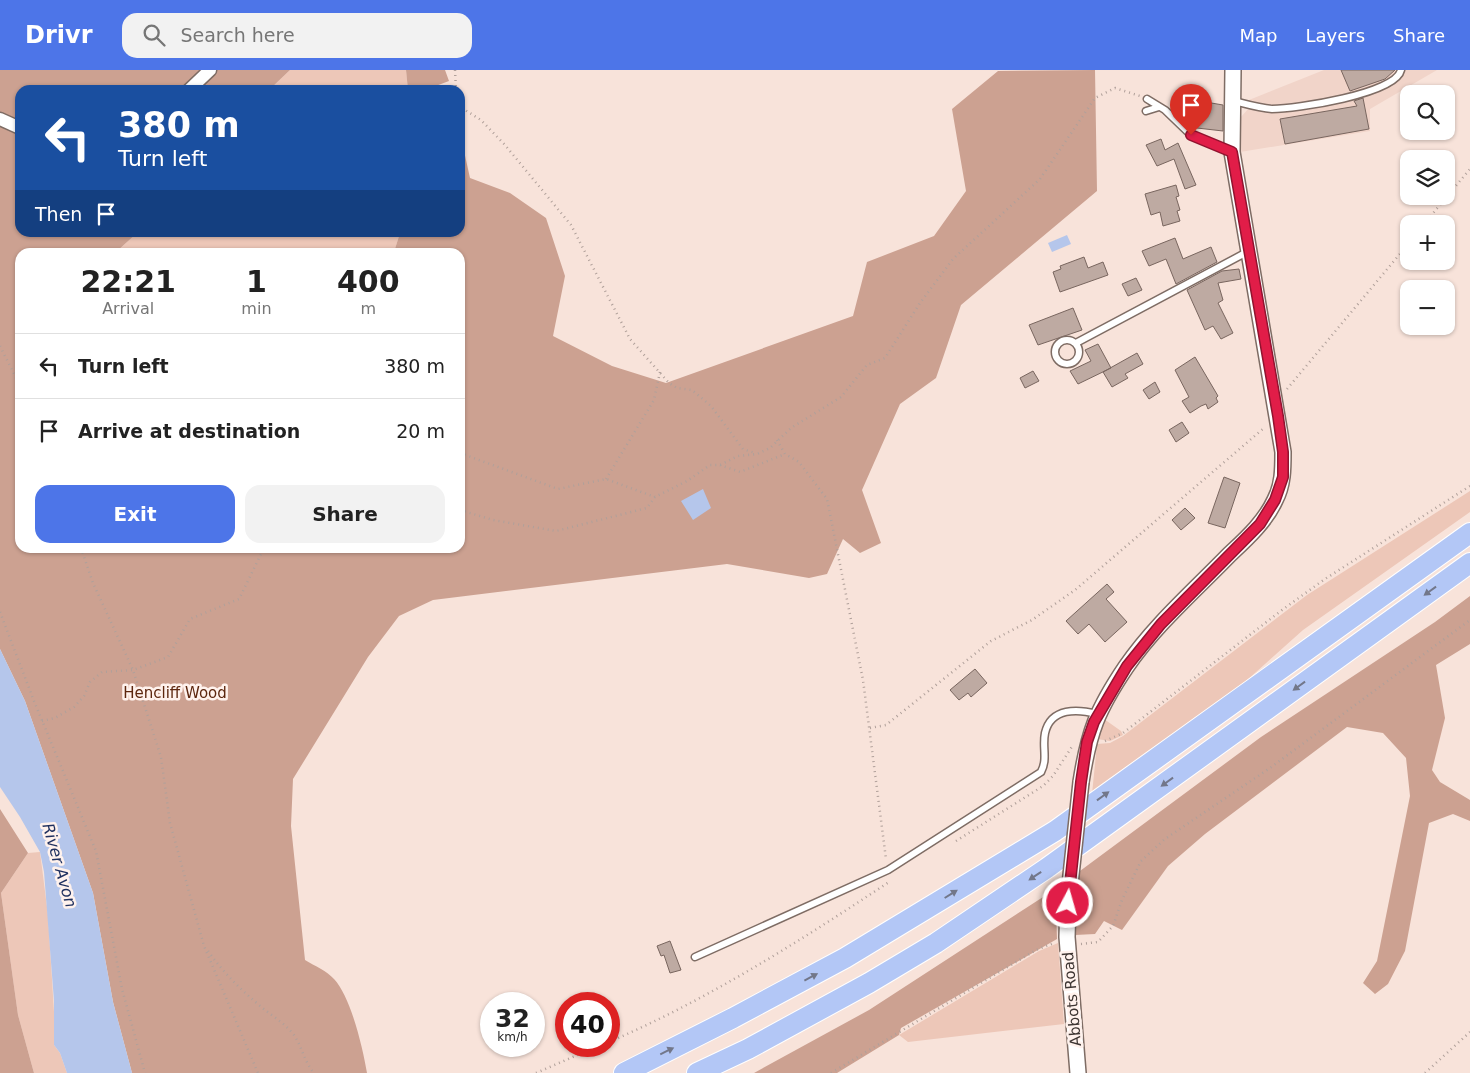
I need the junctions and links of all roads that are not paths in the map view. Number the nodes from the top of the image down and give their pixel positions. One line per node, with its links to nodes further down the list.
1 (210, 70): 4 (street)
2 (1233, 70): 6 (street, Abbots Road)
3 (1401, 70): 6 (lane)
4 (194, 85)
5 (1146, 100): 7 (lane)
6 (1234, 102): 11 (street, Abbots Road)
7 (1159, 107): 8 (lane); 11 (lane)
8 (1146, 111)
9 (0, 119): 10 (street)
10 (15, 126)
11 (1232, 152): 12 (street, Abbots Road)
12 (1249, 251): 13 (lane); 16 (street, Abbots Road)
13 (1076, 343): 13 (lane)
14 (1470, 533): 18 (highway, one-way to 14)
15 (1470, 563): 19 (highway, one-way to 19)
16 (1097, 714): 17 (lane); 20 (street, Abbots Road, bridge)
17 (695, 957)
18 (624, 1073)
19 (697, 1073)
20 (1078, 1073)

